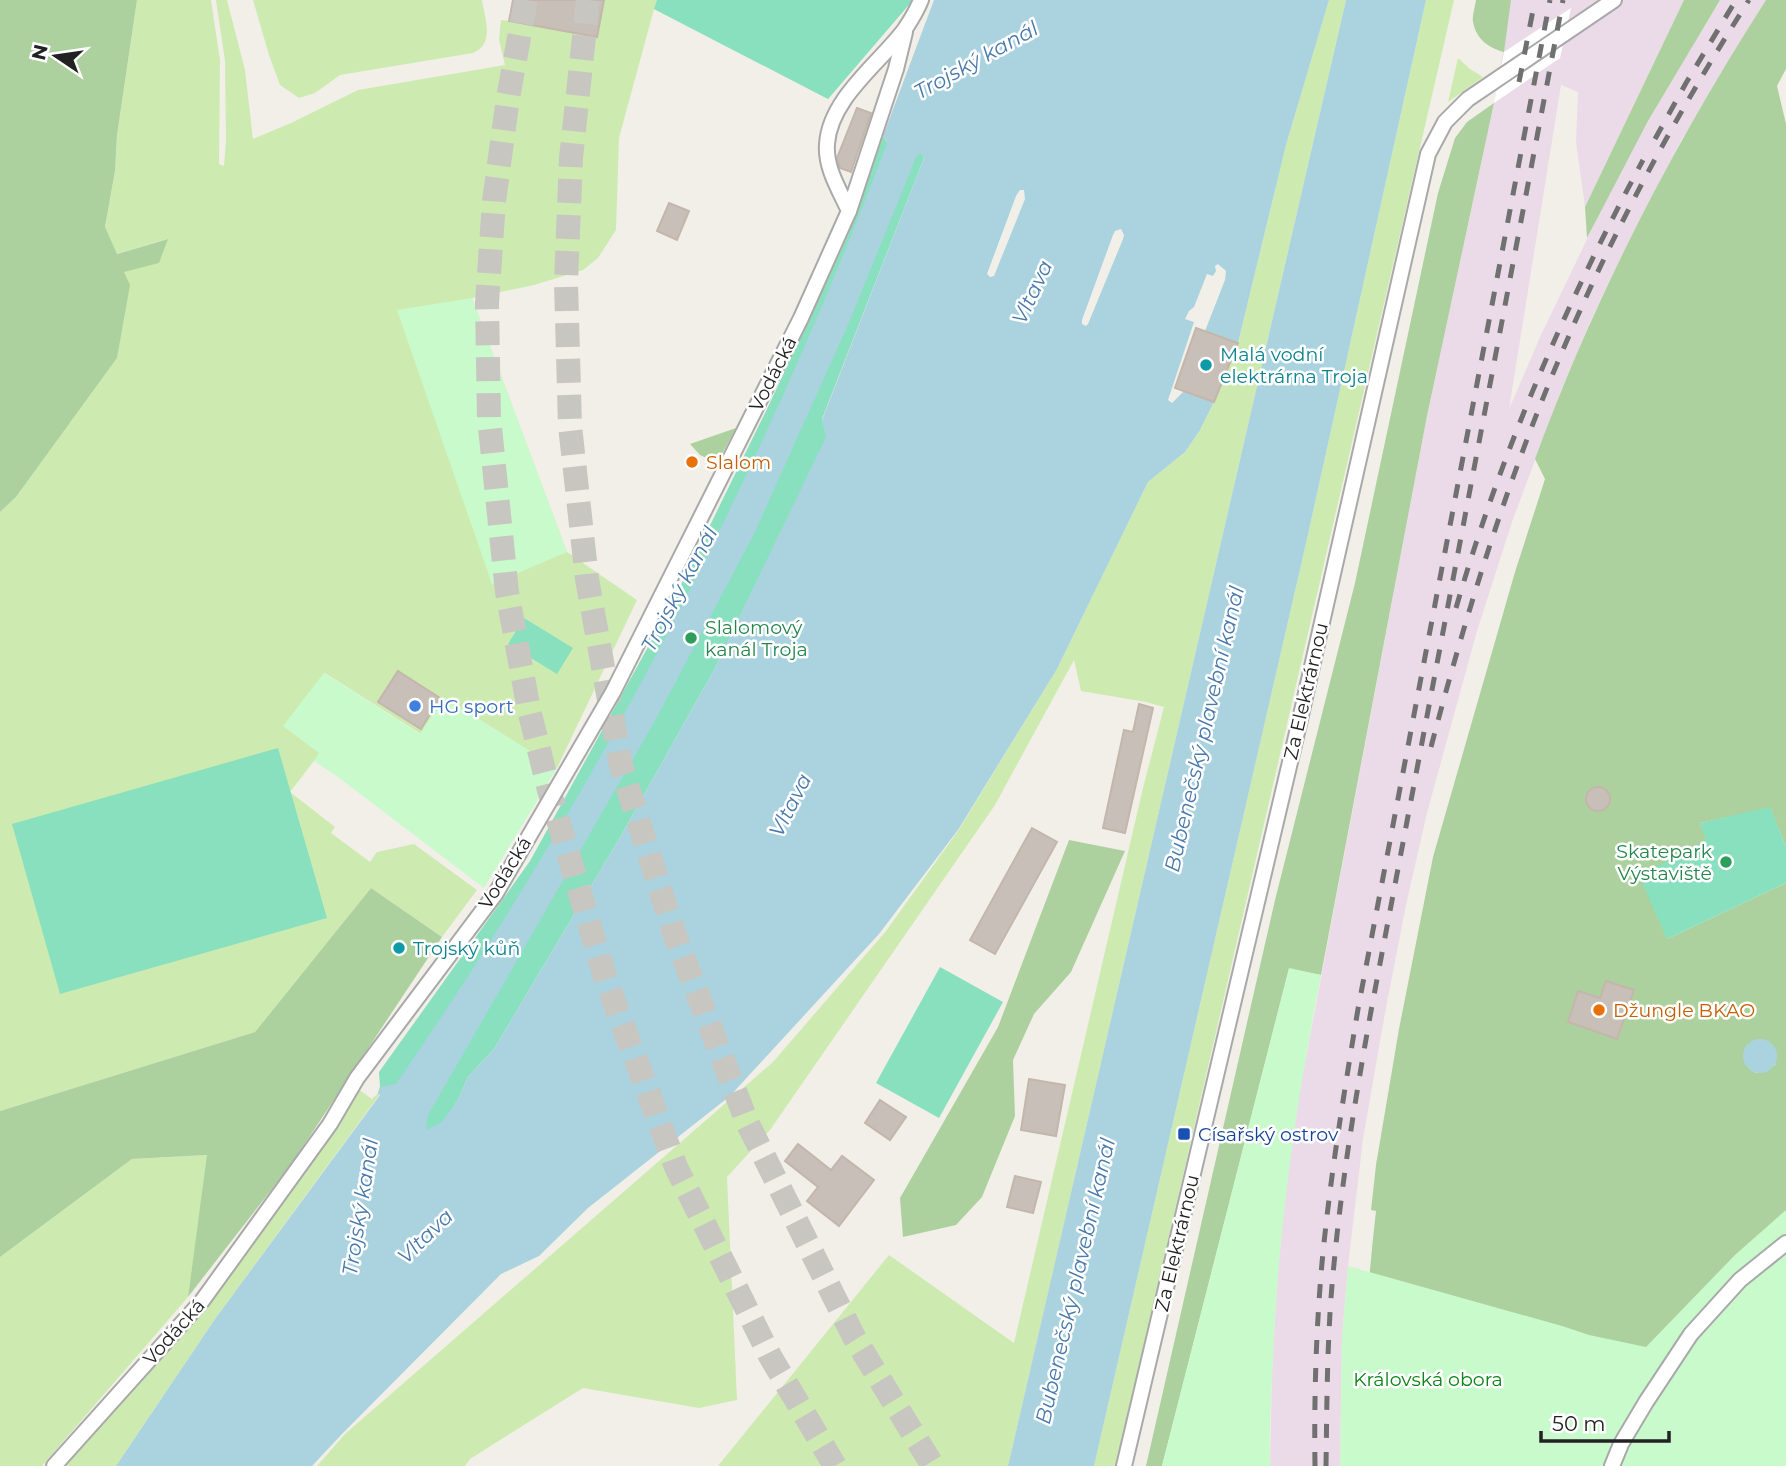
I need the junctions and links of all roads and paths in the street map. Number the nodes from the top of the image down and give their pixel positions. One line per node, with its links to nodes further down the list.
1 (921, 0): 3 (street, Vodácká)
2 (1614, 0): 7 (street, Za Elektrárnou)
3 (906, 28): 4 (street, Vodácká); 4 (street, Vodácká)
4 (849, 211): 6 (street, Vodácká)
5 (1786, 1243): 8 (street)
6 (54, 1466)
7 (1125, 1466)
8 (1612, 1466)

